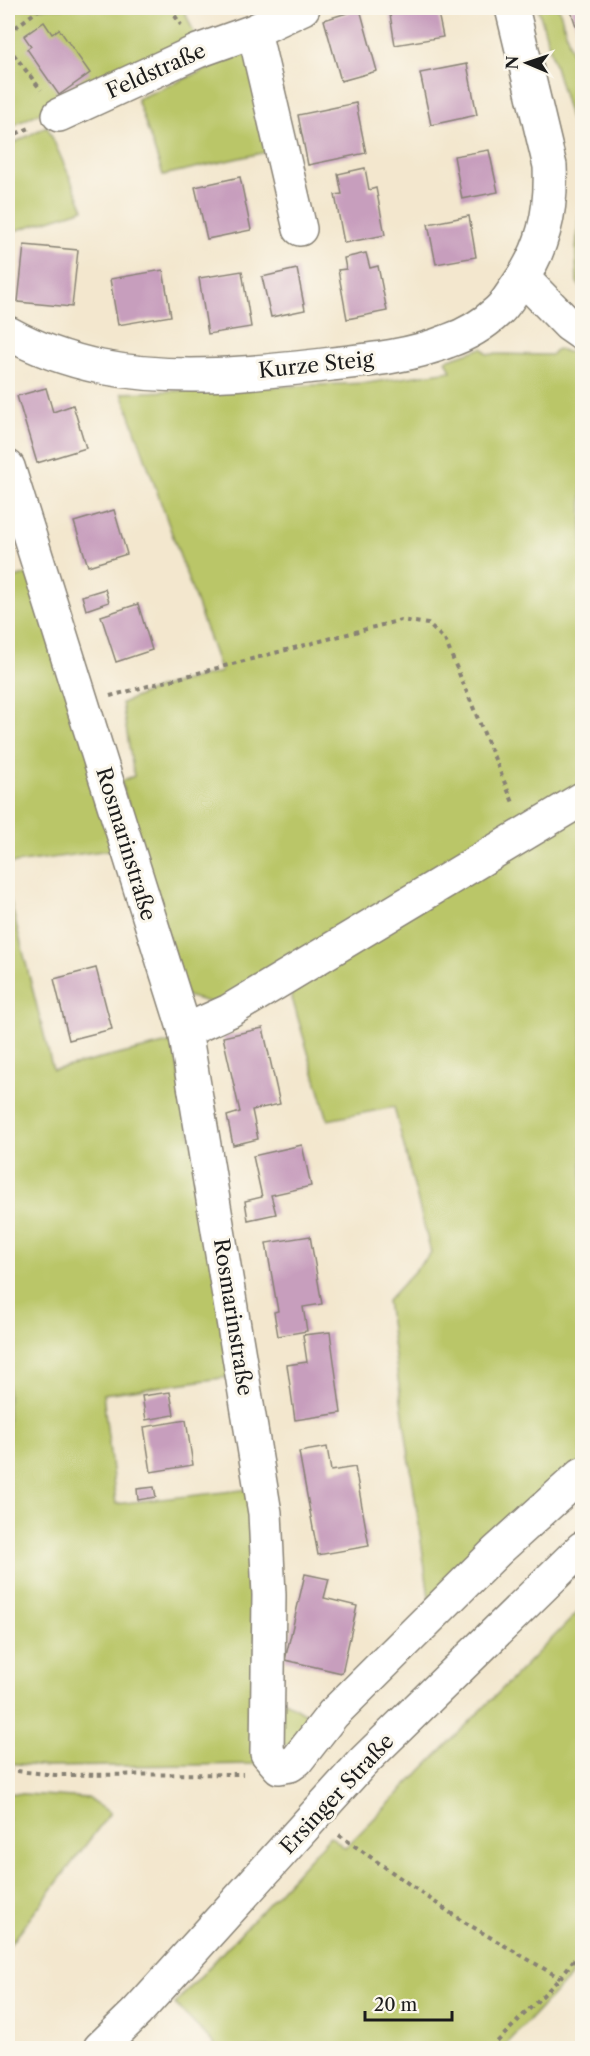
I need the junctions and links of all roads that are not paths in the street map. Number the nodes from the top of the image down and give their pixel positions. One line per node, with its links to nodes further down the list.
1 (303, 8): 3 (street, Feldstraße)
2 (512, 8): 6 (street, Kurze Steig)
3 (254, 31): 4 (street, Feldstraße); 5 (street)
4 (60, 114)
5 (300, 229)
6 (523, 278): 7 (street, Kurze Steig); 8 (street)
7 (8, 333)
8 (582, 334)
9 (8, 467): 11 (street, Rosmarinstraße)
10 (582, 799): 11 (street)
11 (185, 1031): 12 (street, Rosmarinstraße)
12 (582, 1474)
13 (582, 1548): 14 (street, Ersinger Straße)
14 (100, 2049)

